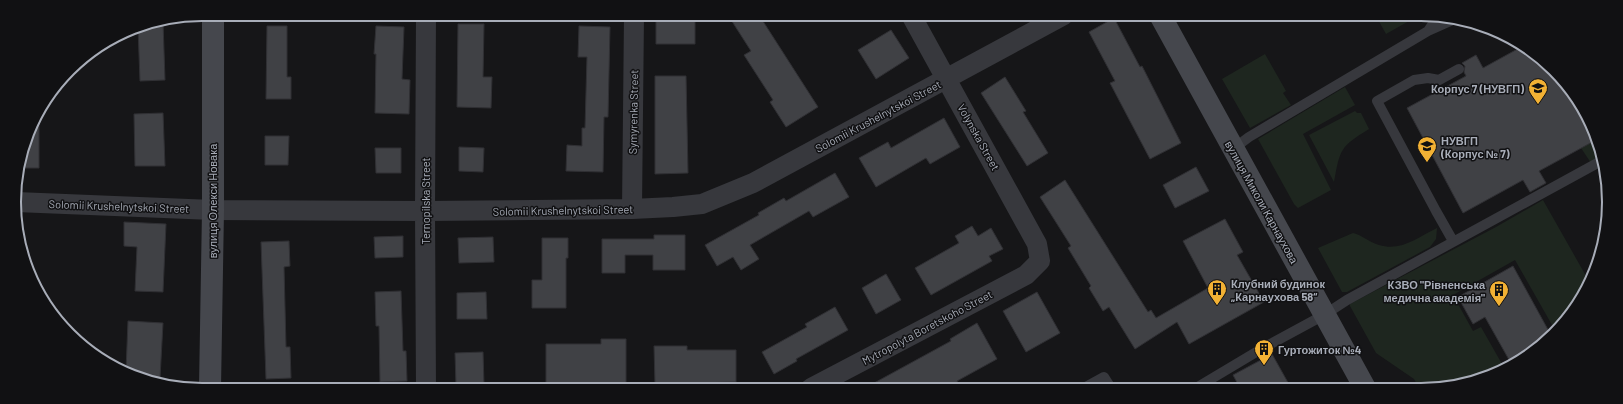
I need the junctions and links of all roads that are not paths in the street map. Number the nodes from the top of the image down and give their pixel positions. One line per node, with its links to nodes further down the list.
1 (212, 21): 16 (main road, вулиця Олекси Новака)
2 (426, 21): 17 (street, Ternopilska Street)
3 (634, 21): 15 (street, Symyrenka Street)
4 (914, 21): 11 (street, Volynska Street)
5 (1053, 21): 11 (street, Solomii Krushelnytskoi Street)
6 (1163, 21): 12 (main road, вулиця Миколи Карнаухова)
7 (1435, 21): 9 (lane)
8 (1446, 23): 9 (lane)
9 (1428, 32): 12 (lane)
10 (1459, 69): 18 (lane)
11 (946, 79): 15 (street, Solomii Krushelnytskoi Street); 19 (street, Volynska Street)
12 (1233, 149): 20 (main road, вулиця Миколи Карнаухова)
13 (1598, 163): 18 (lane)
14 (21, 202): 16 (street, Solomii Krushelnytskoi Street)
15 (632, 209): 17 (street, Solomii Krushelnytskoi Street)
16 (213, 210): 17 (street, Solomii Krushelnytskoi Street); 21 (main road, вулиця Олекси Новака)
17 (425, 211): 22 (street, Ternopilska Street)
18 (1453, 241): 20 (lane)
19 (1040, 261): 23 (street, Mytropolyta Boretskoho Street)
20 (1324, 315): 26 (lane); 27 (main road, вулиця Миколи Карнаухова)
21 (210, 383)
22 (426, 383)
23 (820, 383)
24 (1093, 383): 25 (lane)
25 (1108, 383)
26 (1204, 383)
27 (1361, 383)

